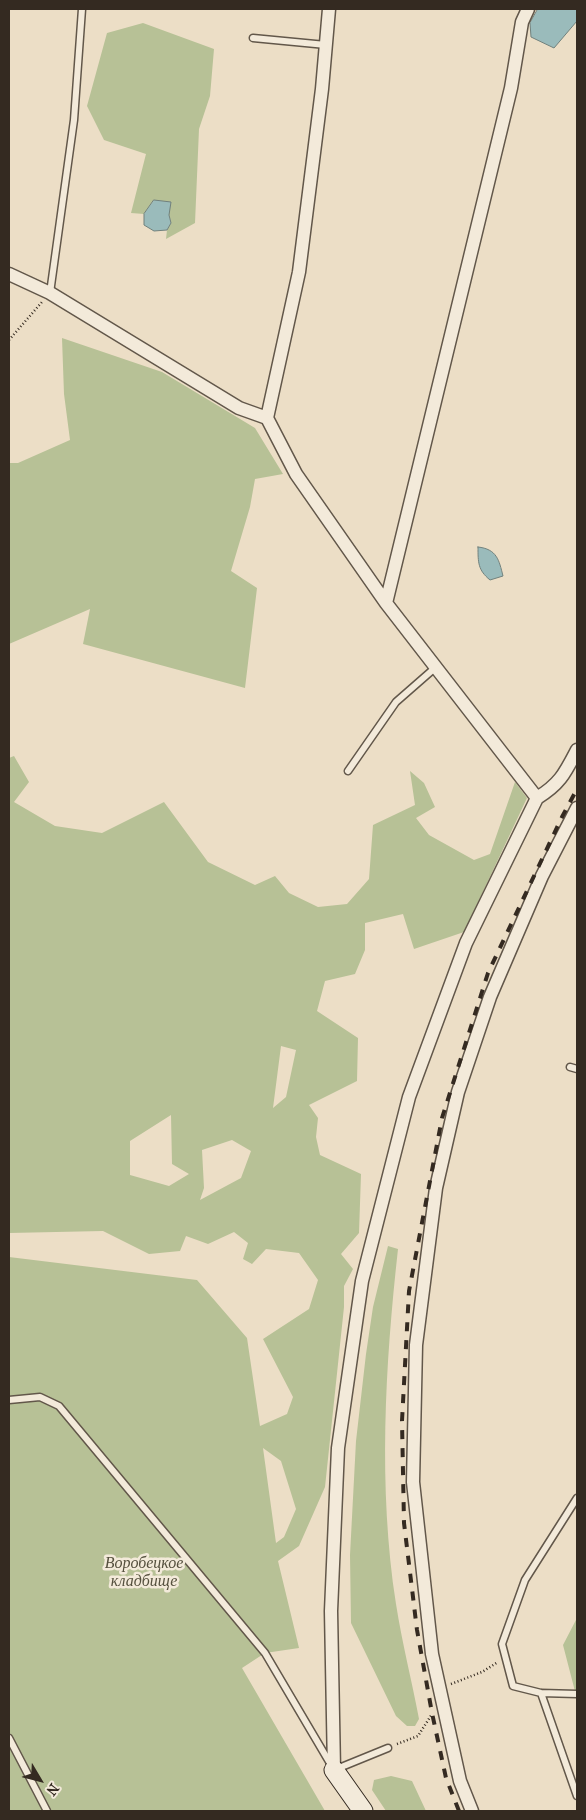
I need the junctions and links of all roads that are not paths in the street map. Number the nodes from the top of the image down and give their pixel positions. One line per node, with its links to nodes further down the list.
1 (82, 9): 7 (lane)
2 (329, 9): 5 (street)
3 (528, 9): 9 (street)
4 (252, 38): 5 (lane)
5 (326, 45): 8 (street)
6 (9, 274): 7 (street)
7 (50, 293): 8 (street)
8 (267, 418): 9 (street)
9 (386, 603): 10 (street)
10 (436, 667): 12 (lane); 13 (street)
11 (577, 750): 13 (street)
12 (348, 771)
13 (537, 798): 21 (street)
14 (577, 808): 25 (street)
15 (9, 1400): 21 (lane)
16 (577, 1498): 17 (lane)
17 (541, 1693): 18 (lane); 22 (lane)
18 (577, 1694)
19 (9, 1738): 23 (lane)
20 (388, 1748): 21 (lane)
21 (334, 1770): 24 (street)
22 (577, 1796)
23 (47, 1811)
24 (363, 1811)
25 (472, 1811)

